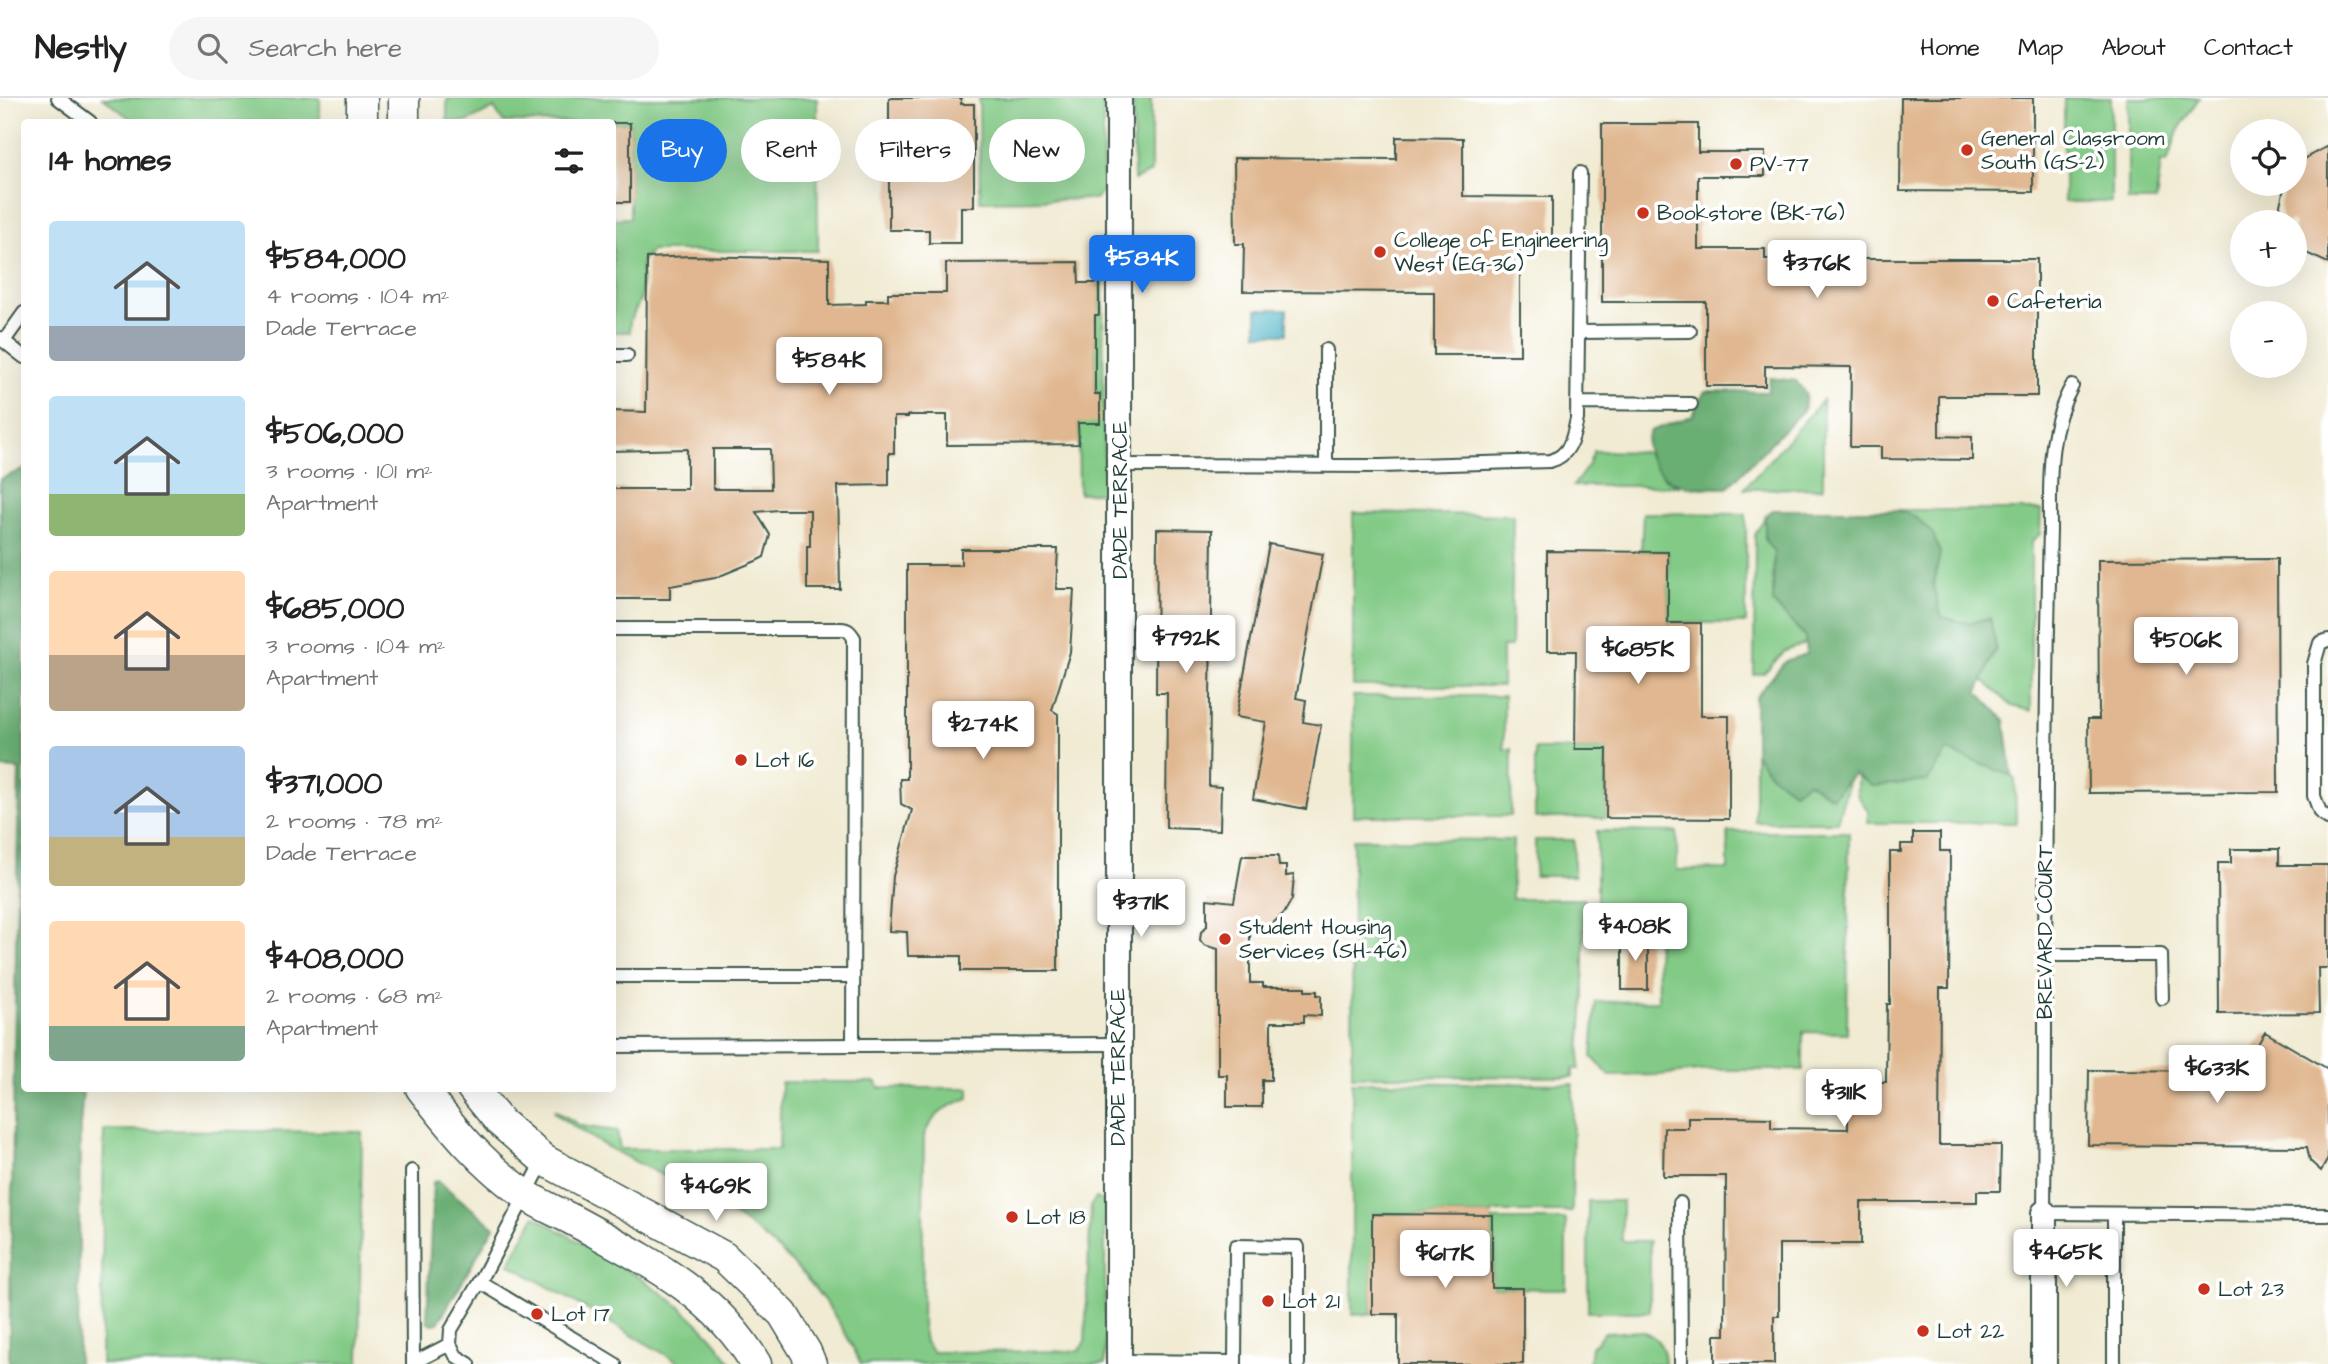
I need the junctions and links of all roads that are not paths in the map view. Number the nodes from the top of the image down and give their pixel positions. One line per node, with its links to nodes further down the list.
1 (58, 98): 5 (lane)
2 (362, 98): 6 (street)
3 (404, 98): 7 (street)
4 (1119, 98): 20 (street, DADE TERRACE)
5 (86, 119)
6 (362, 119)
7 (404, 119)
8 (1580, 173): 11 (lane)
9 (21, 317): 12 (lane)
10 (1690, 331): 11 (lane)
11 (1579, 332): 18 (lane)
12 (2, 340): 14 (lane)
13 (1326, 350): 21 (lane)
14 (21, 355)
15 (616, 355): 16 (lane)
16 (627, 355)
17 (2071, 386): 25 (lane, BREVARD COURT)
18 (1577, 403): 19 (lane); 21 (lane)
19 (1691, 404)
20 (1120, 465): 21 (lane); 29 (street, DADE TERRACE)
21 (1326, 466)
22 (616, 629): 27 (lane)
23 (2328, 640): 24 (lane)
24 (2328, 818)
25 (2046, 956): 28 (lane); 38 (lane, BREVARD COURT)
26 (616, 976): 27 (lane)
27 (853, 976): 30 (lane)
28 (2162, 998)
29 (1119, 1044): 30 (lane); 43 (street, DADE TERRACE)
30 (853, 1045): 31 (lane)
31 (616, 1046)
32 (425, 1092): 36 (street)
33 (475, 1092): 34 (street)
34 (544, 1160): 36 (lane); 49 (street)
35 (412, 1171): 44 (lane)
36 (526, 1195): 41 (lane); 48 (street)
37 (1680, 1203): 51 (lane)
38 (2044, 1213): 39 (lane); 52 (street, BREVARD COURT)
39 (2114, 1214): 40 (lane); 53 (lane)
40 (2328, 1215)
41 (480, 1282): 42 (lane); 47 (lane)
42 (450, 1344): 44 (lane); 46 (lane)
43 (1119, 1362): 45 (lane)
44 (414, 1363)
45 (1235, 1363): 50 (lane)
46 (468, 1364)
47 (615, 1364)
48 (757, 1364)
49 (811, 1364)
50 (1298, 1364)
51 (1681, 1364)
52 (2044, 1364)
53 (2114, 1364)

